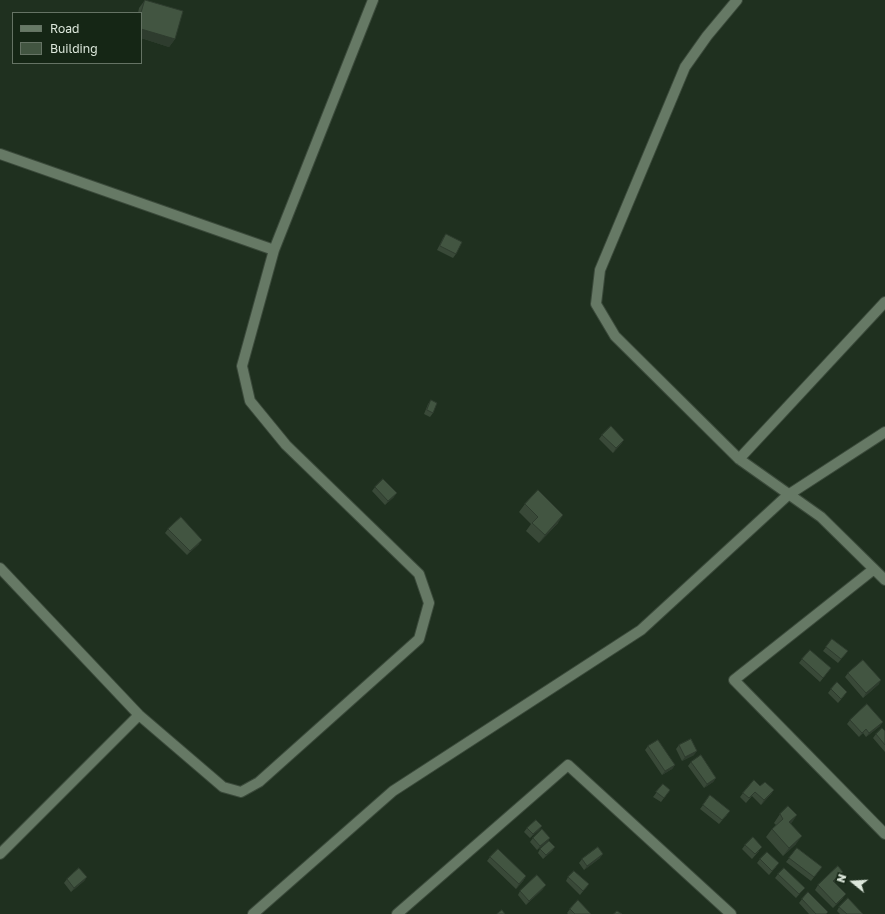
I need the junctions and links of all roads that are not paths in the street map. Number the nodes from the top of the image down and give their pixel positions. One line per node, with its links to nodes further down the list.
1 (373, 0): 4 (street)
2 (737, 0): 7 (street)
3 (0, 154): 4 (street)
4 (274, 250): 12 (street)
5 (885, 302): 7 (street)
6 (885, 432): 8 (street)
7 (739, 459): 8 (street)
8 (788, 495): 10 (street); 15 (street)
9 (0, 568): 12 (street)
10 (874, 569): 11 (street); 13 (street)
11 (885, 580)
12 (139, 715): 14 (street)
13 (885, 834)
14 (0, 854)
15 (253, 914)
16 (397, 914): 17 (street)
17 (731, 914)

